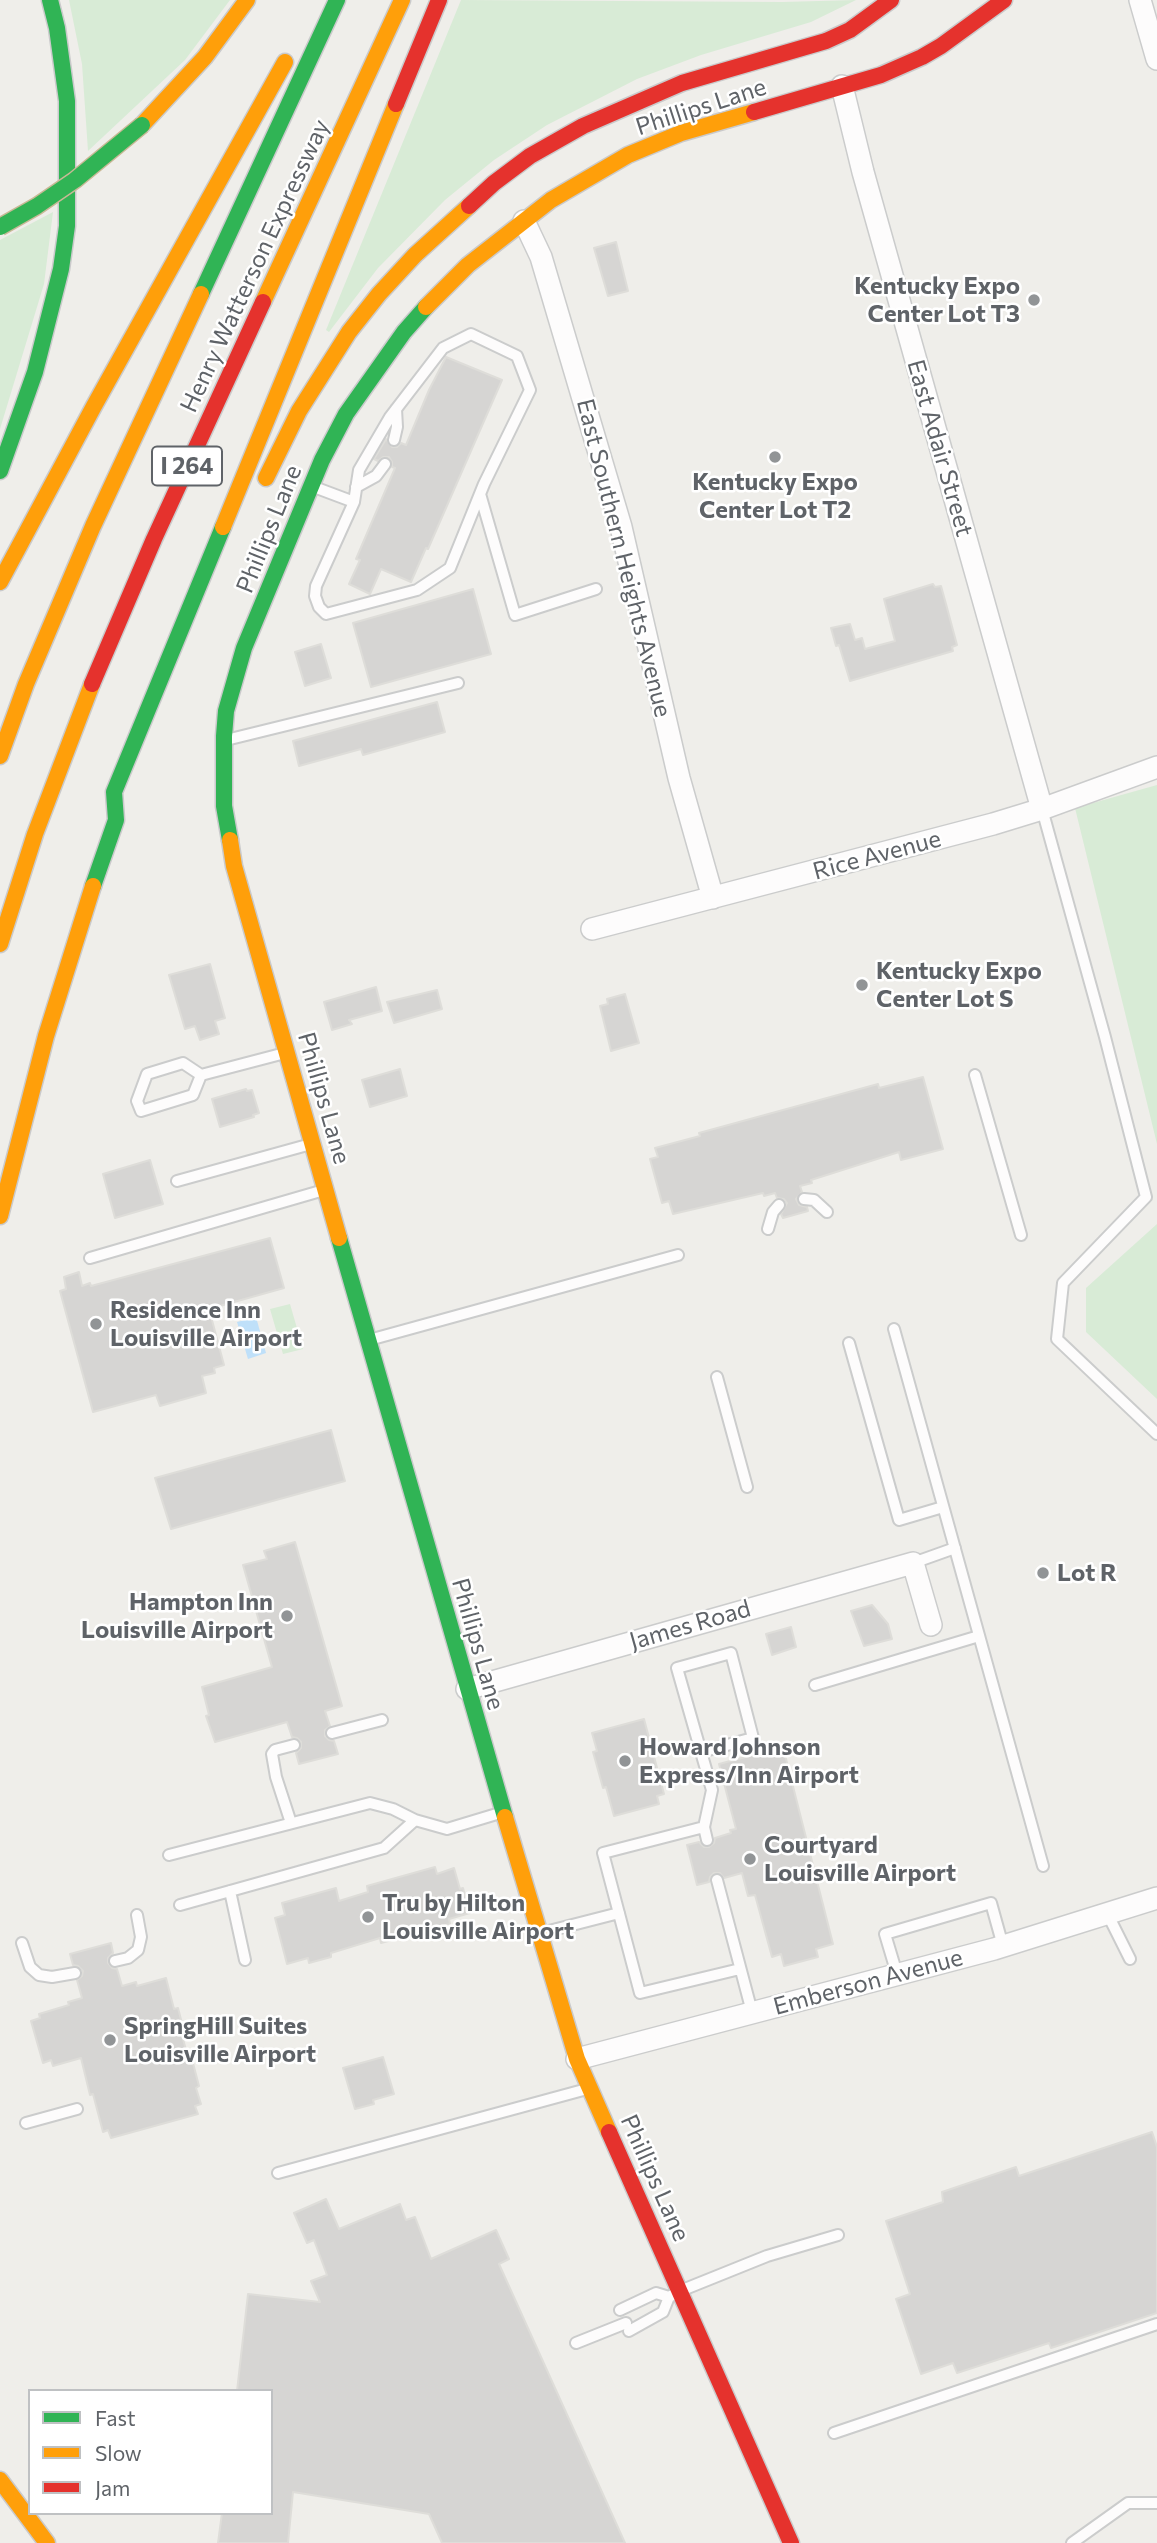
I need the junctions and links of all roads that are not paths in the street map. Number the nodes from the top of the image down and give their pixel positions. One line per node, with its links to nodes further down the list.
1 (50, 0): 19 (main road)
2 (247, 0): 15 (main road, bridge)
3 (326, 0): 10 (main road)
4 (337, 0): 29 (main road, Henry Watterson Expressway / I 264)
5 (402, 0): 36 (main road, Henry Watterson Expressway / I 264)
6 (439, 0): 33 (main road)
7 (891, 0): 22 (main road)
8 (1004, 0): 13 (main road, Phillips Lane)
9 (1140, 0): 12 (street)
10 (305, 32)
11 (290, 54): 25 (main road)
12 (1157, 59)
13 (842, 86): 14 (main road, Phillips Lane); 32 (street, East Adair Street)
14 (523, 221): 20 (main road, Phillips Lane); 34 (street, East Southern Heights Avenue)
15 (0, 228)
16 (396, 410): 17 (lane); 21 (lane); 23 (lane)
17 (394, 440)
18 (385, 464): 21 (lane)
19 (0, 471)
20 (311, 486): 24 (lane); 28 (main road, Phillips Lane)
21 (356, 486): 24 (lane)
22 (260, 492)
23 (480, 494): 24 (lane); 26 (lane)
24 (354, 502)
25 (0, 582)
26 (596, 589)
27 (458, 683): 28 (lane)
28 (223, 741): 37 (main road, Phillips Lane)
29 (0, 756)
30 (1157, 767): 32 (street, Rice Avenue)
31 (130, 805): 33 (main road)
32 (1042, 809): 34 (street, Rice Avenue); 55 (lane)
33 (116, 820): 46 (main road)
34 (713, 898): 35 (street, Rice Avenue)
35 (592, 929)
36 (0, 944)
37 (288, 1052): 38 (lane); 40 (main road, Phillips Lane)
38 (201, 1075): 38 (lane)
39 (975, 1075): 48 (lane)
40 (314, 1144): 41 (lane); 42 (main road, Phillips Lane)
41 (177, 1181)
42 (327, 1189): 50 (lane); 52 (main road, Phillips Lane)
43 (804, 1199): 45 (lane)
44 (779, 1205): 47 (lane)
45 (827, 1212)
46 (0, 1216)
47 (768, 1229)
48 (1021, 1235)
49 (678, 1255): 52 (lane)
50 (90, 1258)
51 (894, 1329): 57 (lane)
52 (369, 1340): 63 (main road, Phillips Lane)
53 (849, 1343): 57 (lane)
54 (717, 1377): 56 (lane)
55 (1157, 1434)
56 (747, 1487)
57 (943, 1507): 58 (lane)
58 (955, 1548): 59 (lane); 61 (lane)
59 (913, 1563): 60 (street); 63 (street, James Road)
60 (931, 1625)
61 (979, 1636): 62 (lane); 74 (lane)
62 (816, 1685)
63 (467, 1689): 68 (main road, Phillips Lane)
64 (382, 1720): 65 (lane)
65 (332, 1733)
66 (294, 1745): 70 (lane)
67 (701, 1752): 67 (lane); 71 (lane)
68 (503, 1813): 69 (lane); 82 (main road, Phillips Lane)
69 (415, 1820): 70 (lane); 76 (lane)
70 (291, 1824): 73 (lane)
71 (704, 1827): 72 (lane); 79 (lane)
72 (707, 1840)
73 (169, 1854)
74 (1043, 1866)
75 (716, 1880): 88 (lane)
76 (230, 1891): 78 (lane); 86 (lane)
77 (1157, 1898): 80 (street, Emberson Avenue)
78 (180, 1905)
79 (619, 1913): 82 (lane); 88 (lane)
80 (1107, 1913): 84 (street, Emberson Avenue); 85 (lane)
81 (137, 1915): 87 (lane)
82 (538, 1934): 92 (main road, Phillips Lane)
83 (22, 1943): 89 (lane)
84 (1003, 1945): 90 (street, Emberson Avenue); 90 (lane)
85 (1130, 1959)
86 (245, 1960)
87 (115, 1961)
88 (740, 1969): 91 (lane)
89 (75, 1973)
90 (897, 1974): 91 (street, Emberson Avenue)
91 (752, 2012): 92 (street, Emberson Avenue)
92 (577, 2059): 93 (main road, Phillips Lane)
93 (590, 2088): 96 (lane); 98 (main road, Phillips Lane)
94 (77, 2109): 95 (lane)
95 (26, 2123)
96 (278, 2173)
97 (838, 2235): 98 (lane)
98 (675, 2294): 99 (lane); 101 (lane); 106 (main road, Phillips Lane)
99 (620, 2310)
100 (1157, 2324): 102 (lane)
101 (576, 2343)
102 (834, 2433)
103 (0, 2480): 105 (main road)
104 (1157, 2503): 107 (lane)
105 (47, 2543)
106 (791, 2543)
107 (1072, 2543)

